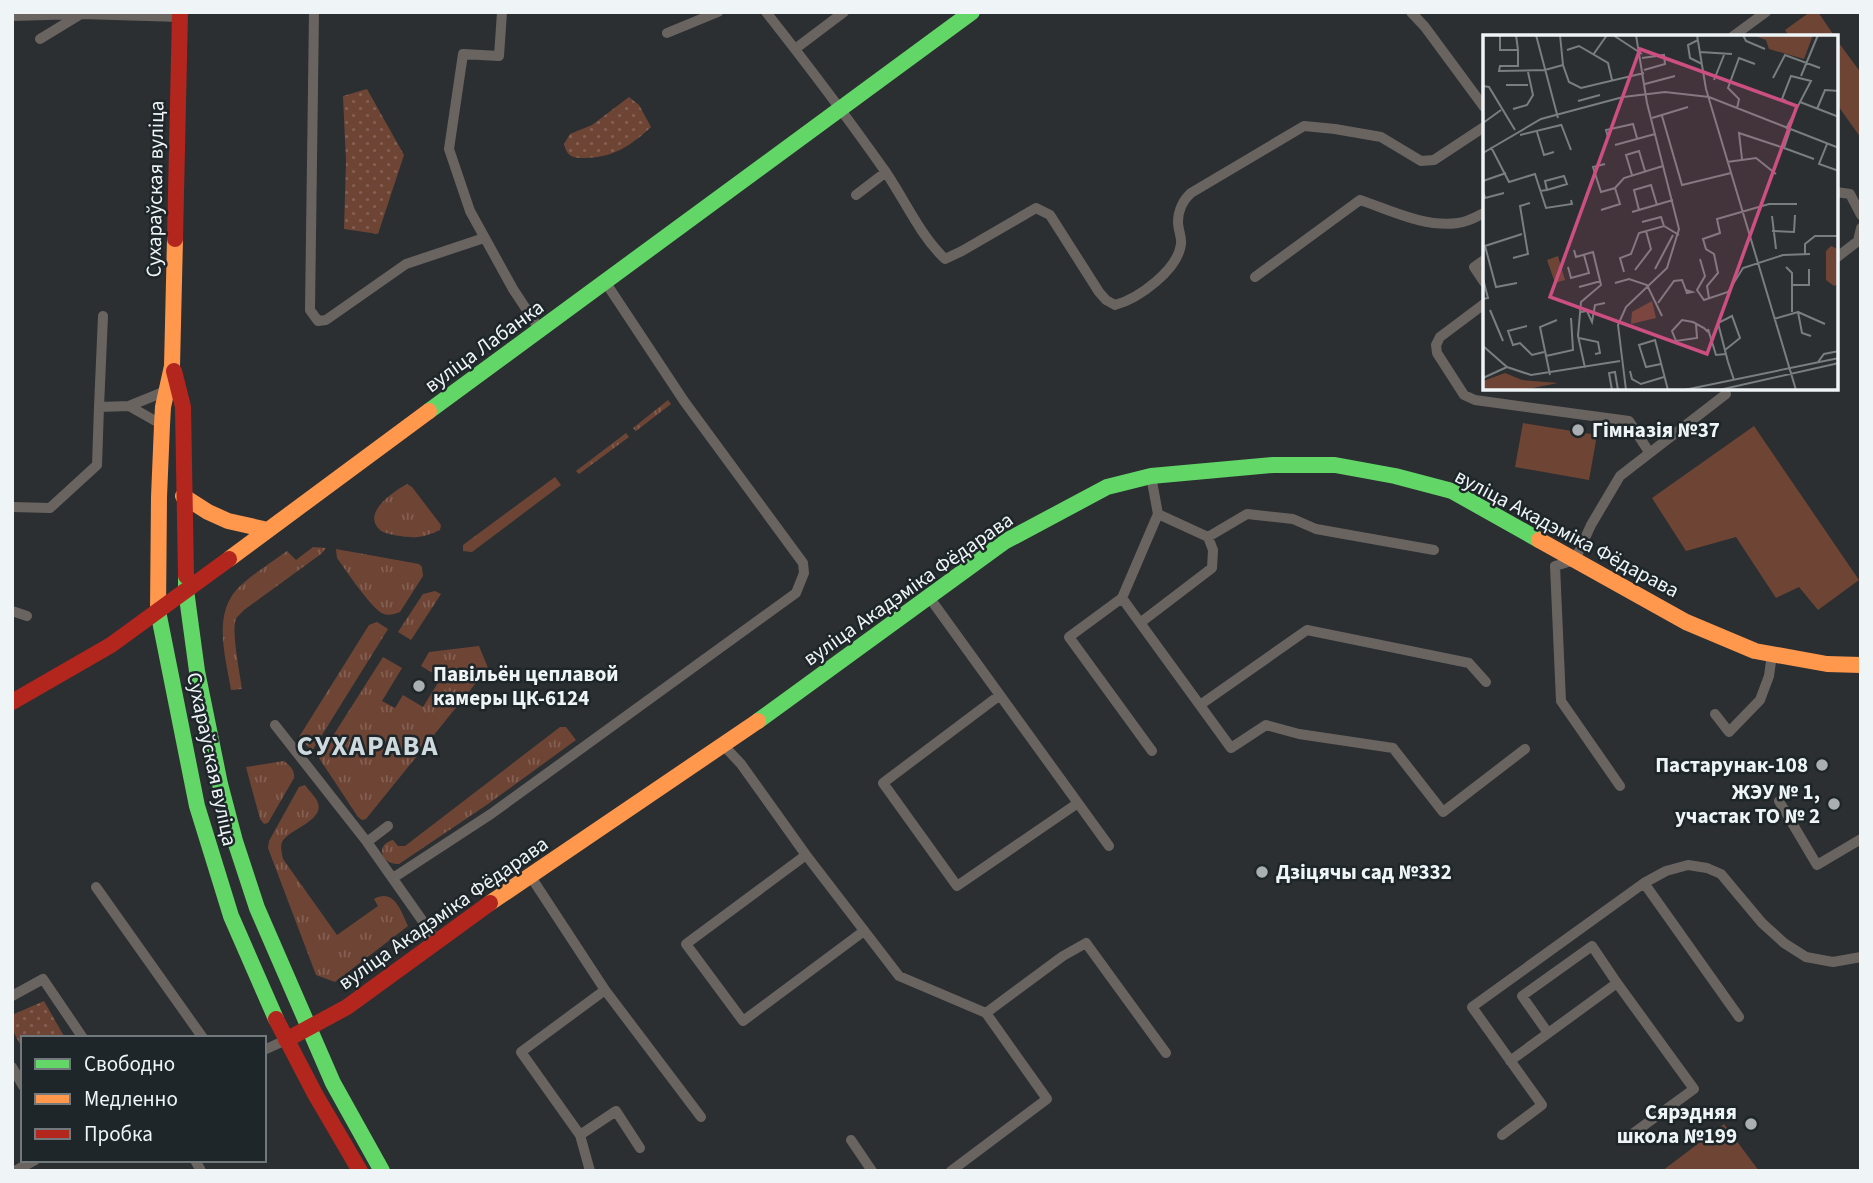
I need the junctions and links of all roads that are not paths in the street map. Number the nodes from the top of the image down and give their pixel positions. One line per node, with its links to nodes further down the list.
1 (314, 12): 25 (lane)
2 (502, 12): 25 (lane)
3 (718, 12): 12 (lane)
4 (766, 12): 15 (lane)
5 (844, 12): 15 (lane)
6 (972, 12): 17 (main road, вуліца Лабанка)
7 (1411, 12): 16 (lane)
8 (1766, 12): 13 (lane)
9 (81, 14): 10 (lane); 11 (lane); 14 (lane)
10 (180, 15): 34 (main road, Сухараўская вуліца)
11 (12, 16)
12 (667, 33)
13 (1735, 35)
14 (40, 39)
15 (795, 49): 17 (lane)
16 (1483, 104)
17 (839, 110): 19 (lane); 30 (main road, вуліца Лабанка)
18 (1483, 128): 19 (lane)
19 (886, 172): 21 (lane)
20 (1838, 192): 23 (lane)
21 (856, 195)
22 (1483, 214): 28 (lane)
23 (1861, 215)
24 (1861, 228): 26 (lane)
25 (484, 238): 33 (lane)
26 (1838, 256)
27 (1483, 261): 29 (lane)
28 (1255, 277)
29 (1483, 279)
30 (606, 282): 33 (main road, вуліца Лабанка); 78 (lane)
31 (1483, 305): 40 (lane)
32 (103, 316): 38 (lane)
33 (540, 330): 45 (main road, вуліца Лабанка)
34 (172, 366): 35 (main road, Сухараўская вуліца); 42 (main road, Сухараўская вуліца)
35 (167, 391): 37 (lane); 39 (main road, Сухараўская вуліца)
36 (1726, 394): 40 (lane)
37 (129, 406): 38 (lane); 39 (lane)
38 (99, 407): 43 (lane)
39 (162, 425): 53 (main road, Сухараўская вуліца)
40 (1649, 452): 48 (lane)
41 (1151, 476): 44 (lane); 48 (main road, вуліца Акадэміка Фёдарава); 50 (main road, вуліца Акадэміка Фёдарава)
42 (183, 496): 45 (main road); 49 (main road, Сухараўская вуліца)
43 (12, 507)
44 (1158, 514): 46 (lane); 51 (lane)
45 (268, 530): 49 (main road, вуліца Лабанка)
46 (1208, 537): 47 (lane); 55 (lane)
47 (1434, 550)
48 (1575, 561): 57 (main road, вуліца Акадэміка Фёдарава); 69 (lane)
49 (186, 590): 53 (main road, вуліца Лабанка); 89 (main road, Сухараўская вуліца)
50 (929, 597): 61 (lane); 66 (main road, вуліца Акадэміка Фёдарава)
51 (1122, 598): 55 (lane); 68 (lane)
52 (12, 611): 54 (lane)
53 (158, 611): 56 (main road, вуліца Лабанка); 59 (main road, Сухараўская вуліца)
54 (27, 616)
55 (1140, 623): 63 (lane)
56 (111, 645): 59 (main road); 62 (main road, вуліца Лабанка)
57 (1772, 654): 58 (main road, вуліца Акадэміка Фёдарава); 64 (lane)
58 (1861, 665)
59 (172, 675): 93 (main road, Сухараўская вуліца)
60 (1486, 682): 63 (lane)
61 (1000, 695): 71 (lane); 71 (lane)
62 (12, 702)
63 (1200, 705): 67 (lane)
64 (1715, 714)
65 (275, 725): 74 (lane)
66 (723, 746): 76 (lane); 77 (main road, вуліца Акадэміка Фёдарава)
67 (1525, 749)
68 (1152, 751)
69 (1620, 786)
70 (1779, 801): 73 (lane)
71 (1078, 803): 75 (lane)
72 (388, 826): 74 (lane)
73 (1861, 839)
74 (367, 842): 78 (lane)
75 (1109, 846)
76 (806, 855): 81 (lane); 81 (lane)
77 (530, 877): 82 (main road, вуліца Акадэміка Фёдарава); 85 (lane)
78 (393, 878): 82 (lane)
79 (1644, 883): 83 (lane); 88 (lane); 96 (lane)
80 (96, 887): 92 (lane)
81 (864, 931): 87 (lane)
82 (436, 941): 89 (main road, вуліца Акадэміка Фёдарава)
83 (1861, 957)
84 (1617, 983): 90 (lane); 90 (lane); 102 (lane)
85 (605, 990): 99 (lane); 100 (lane)
86 (12, 996): 91 (lane)
87 (986, 1013): 95 (lane); 111 (lane)
88 (1739, 1017)
89 (308, 1029): 93 (main road, вуліца Акадэміка Фёдарава); 108 (main road, Сухараўская вуліца)
90 (1548, 1033): 96 (lane)
91 (82, 1036)
92 (203, 1036)
93 (286, 1040): 94 (lane); 107 (main road, Сухараўская вуліца)
94 (266, 1049)
95 (1166, 1053)
96 (1510, 1061): 101 (lane)
97 (12, 1067): 98 (lane)
98 (21, 1083)
99 (701, 1116)
100 (580, 1135): 104 (lane); 109 (lane)
101 (1502, 1135)
102 (1628, 1137)
103 (851, 1140): 110 (lane)
104 (640, 1148)
105 (32, 1162): 106 (lane)
106 (15, 1171)
107 (360, 1171)
108 (382, 1171)
109 (590, 1171)
110 (872, 1171)
111 (951, 1171)

